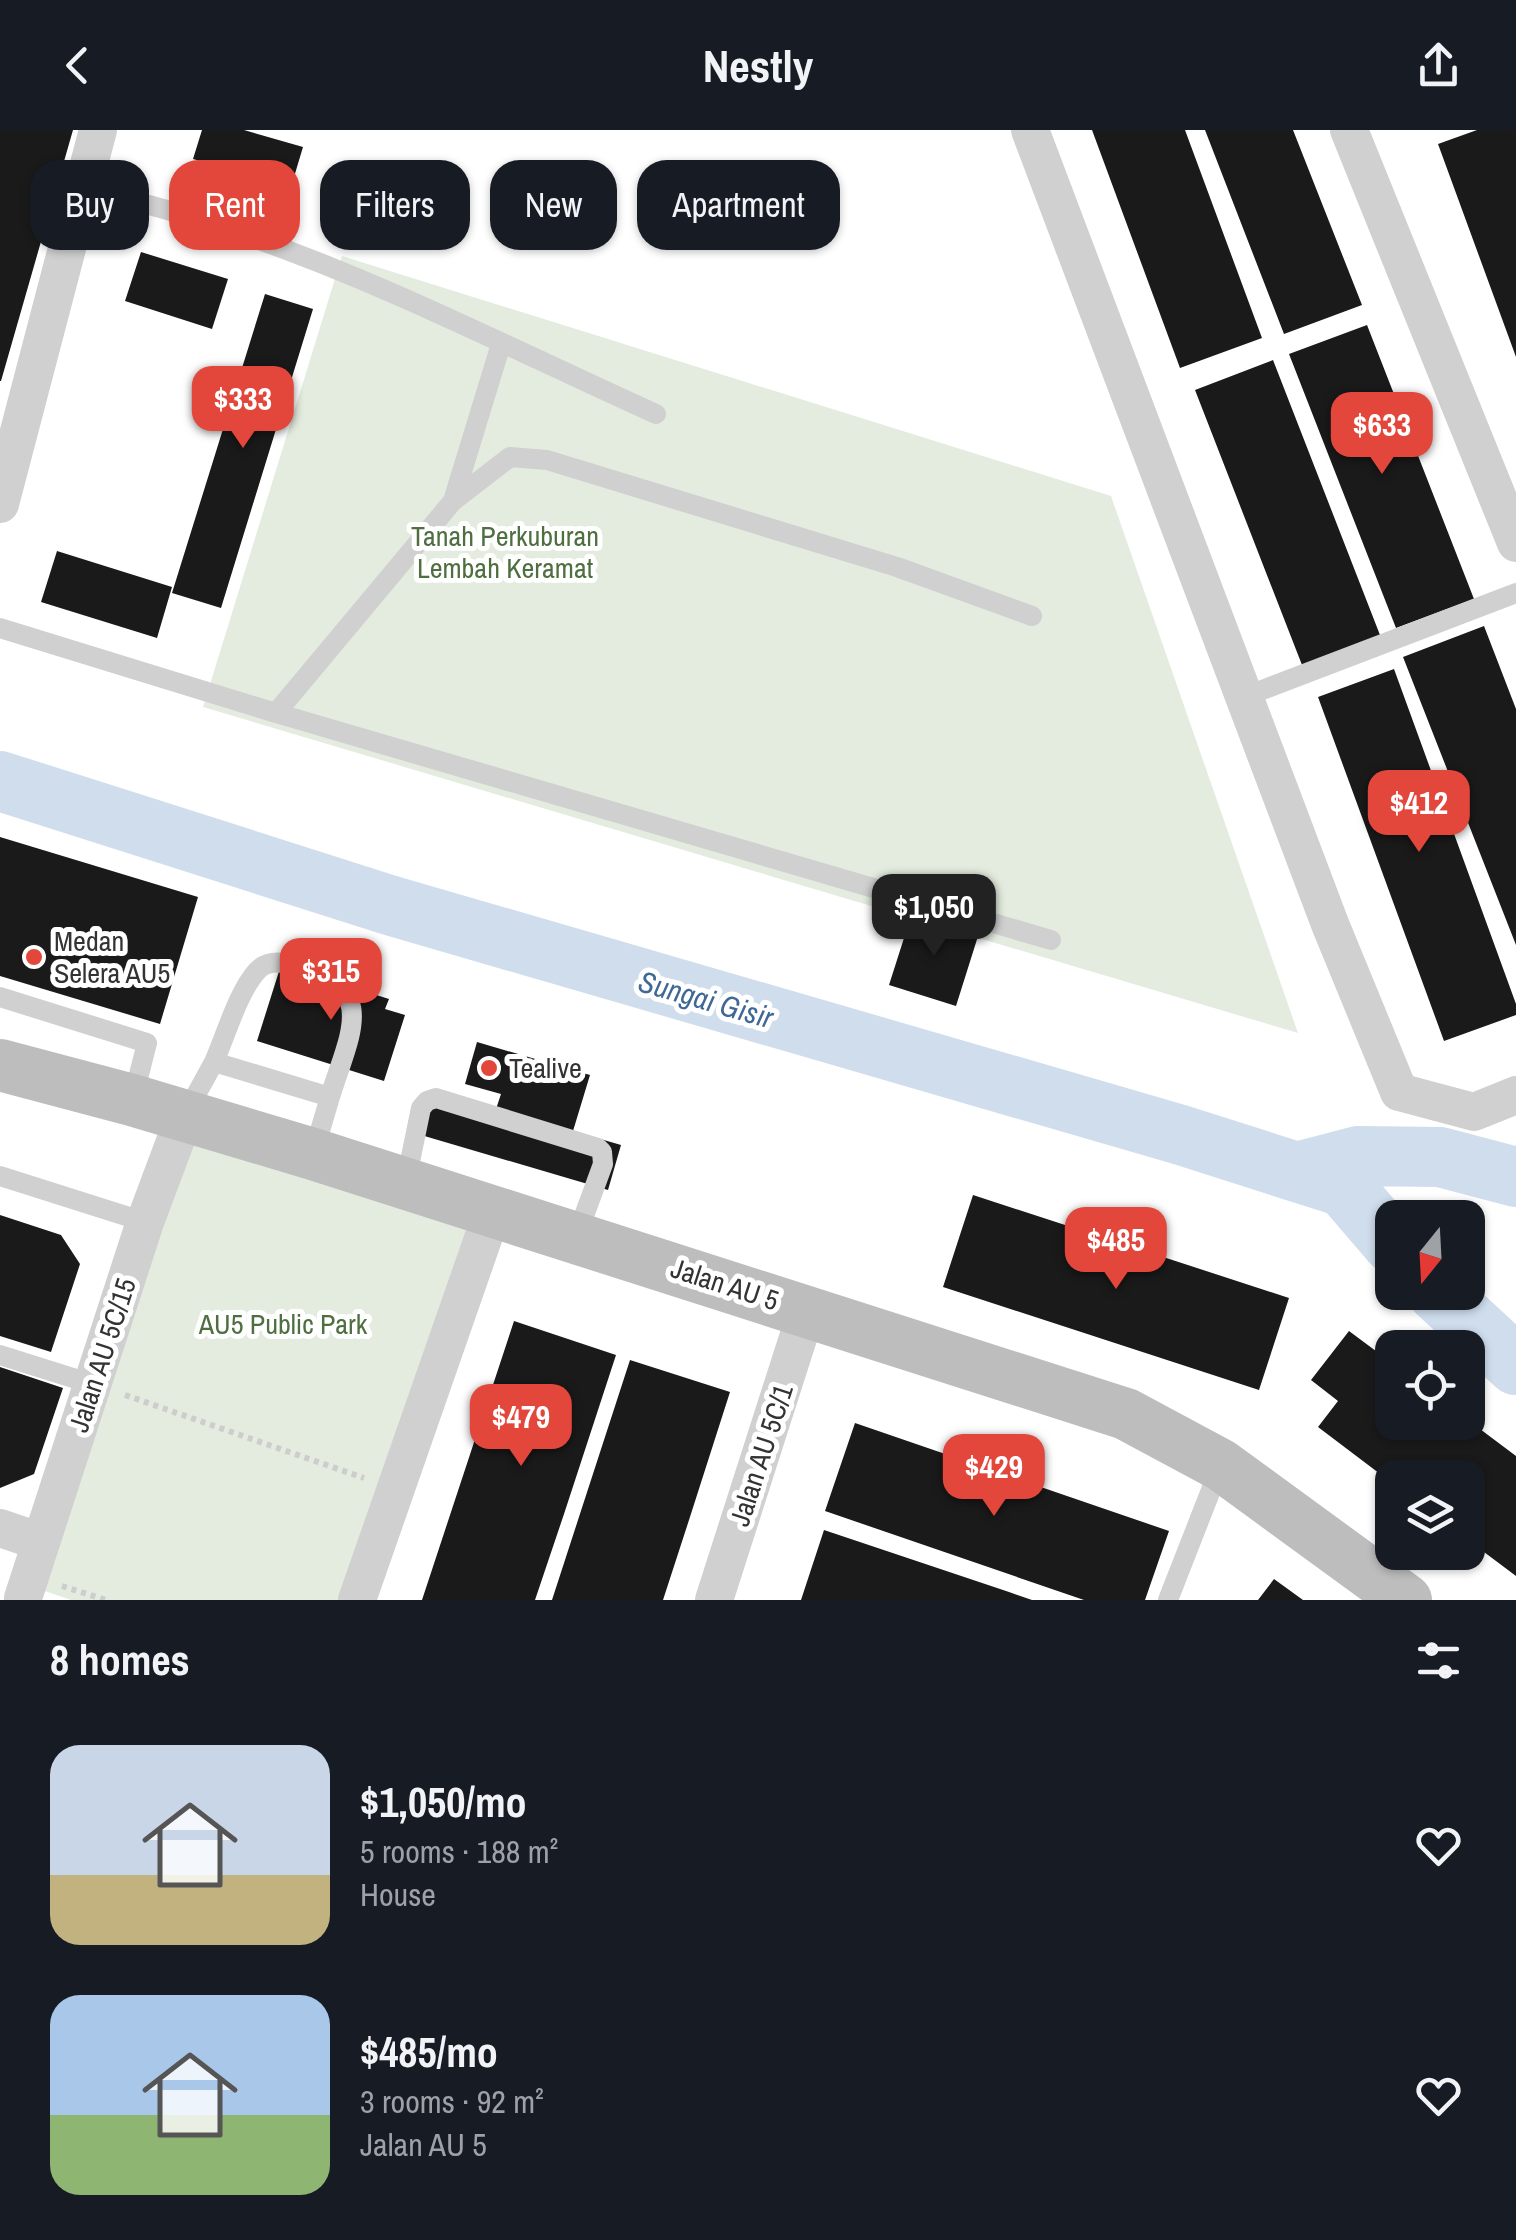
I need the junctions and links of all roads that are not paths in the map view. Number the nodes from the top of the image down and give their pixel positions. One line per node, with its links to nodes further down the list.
1 (98, 130): 4 (street)
2 (1030, 130): 15 (street)
3 (1349, 130): 11 (street)
4 (90, 160)
5 (149, 204): 7 (lane)
6 (67, 250): 10 (street)
7 (501, 344): 8 (lane); 9 (lane)
8 (656, 414)
9 (453, 501): 13 (lane); 16 (lane)
10 (0, 504)
11 (1516, 543)
12 (1516, 594): 15 (lane)
13 (1032, 616)
14 (0, 628): 16 (lane)
15 (1244, 697): 21 (street)
16 (276, 713): 17 (lane)
17 (1051, 940)
18 (0, 996): 23 (lane)
19 (214, 1062): 22 (lane); 22 (lane); 24 (lane)
20 (0, 1065): 23 (main road, Jalan AU 5)
21 (1516, 1095)
22 (330, 1097): 25 (lane)
23 (132, 1100): 24 (main road, Jalan AU 5)
24 (185, 1115): 25 (main road, Jalan AU 5); 29 (street, Jalan AU 5C/15)
25 (313, 1154): 27 (main road, Jalan AU 5)
26 (0, 1176): 29 (lane)
27 (406, 1183): 28 (main road, Jalan AU 5); 30 (lane)
28 (493, 1210): 30 (main road, Jalan AU 5); 38 (street)
29 (145, 1222): 33 (street, Jalan AU 5C/15)
30 (576, 1237): 31 (main road, Jalan AU 5)
31 (808, 1310): 34 (main road, Jalan AU 5); 39 (street, Jalan AU 5C/1)
32 (0, 1354): 33 (lane)
33 (101, 1387): 36 (street, Jalan AU 5C/15)
34 (1221, 1465): 40 (lane); 41 (main road, Jalan AU 5)
35 (0, 1528): 36 (street)
36 (41, 1542): 37 (street, Jalan AU 5C/15)
37 (25, 1592)
38 (357, 1600)
39 (714, 1600)
40 (1168, 1600)
41 (1406, 1600)

